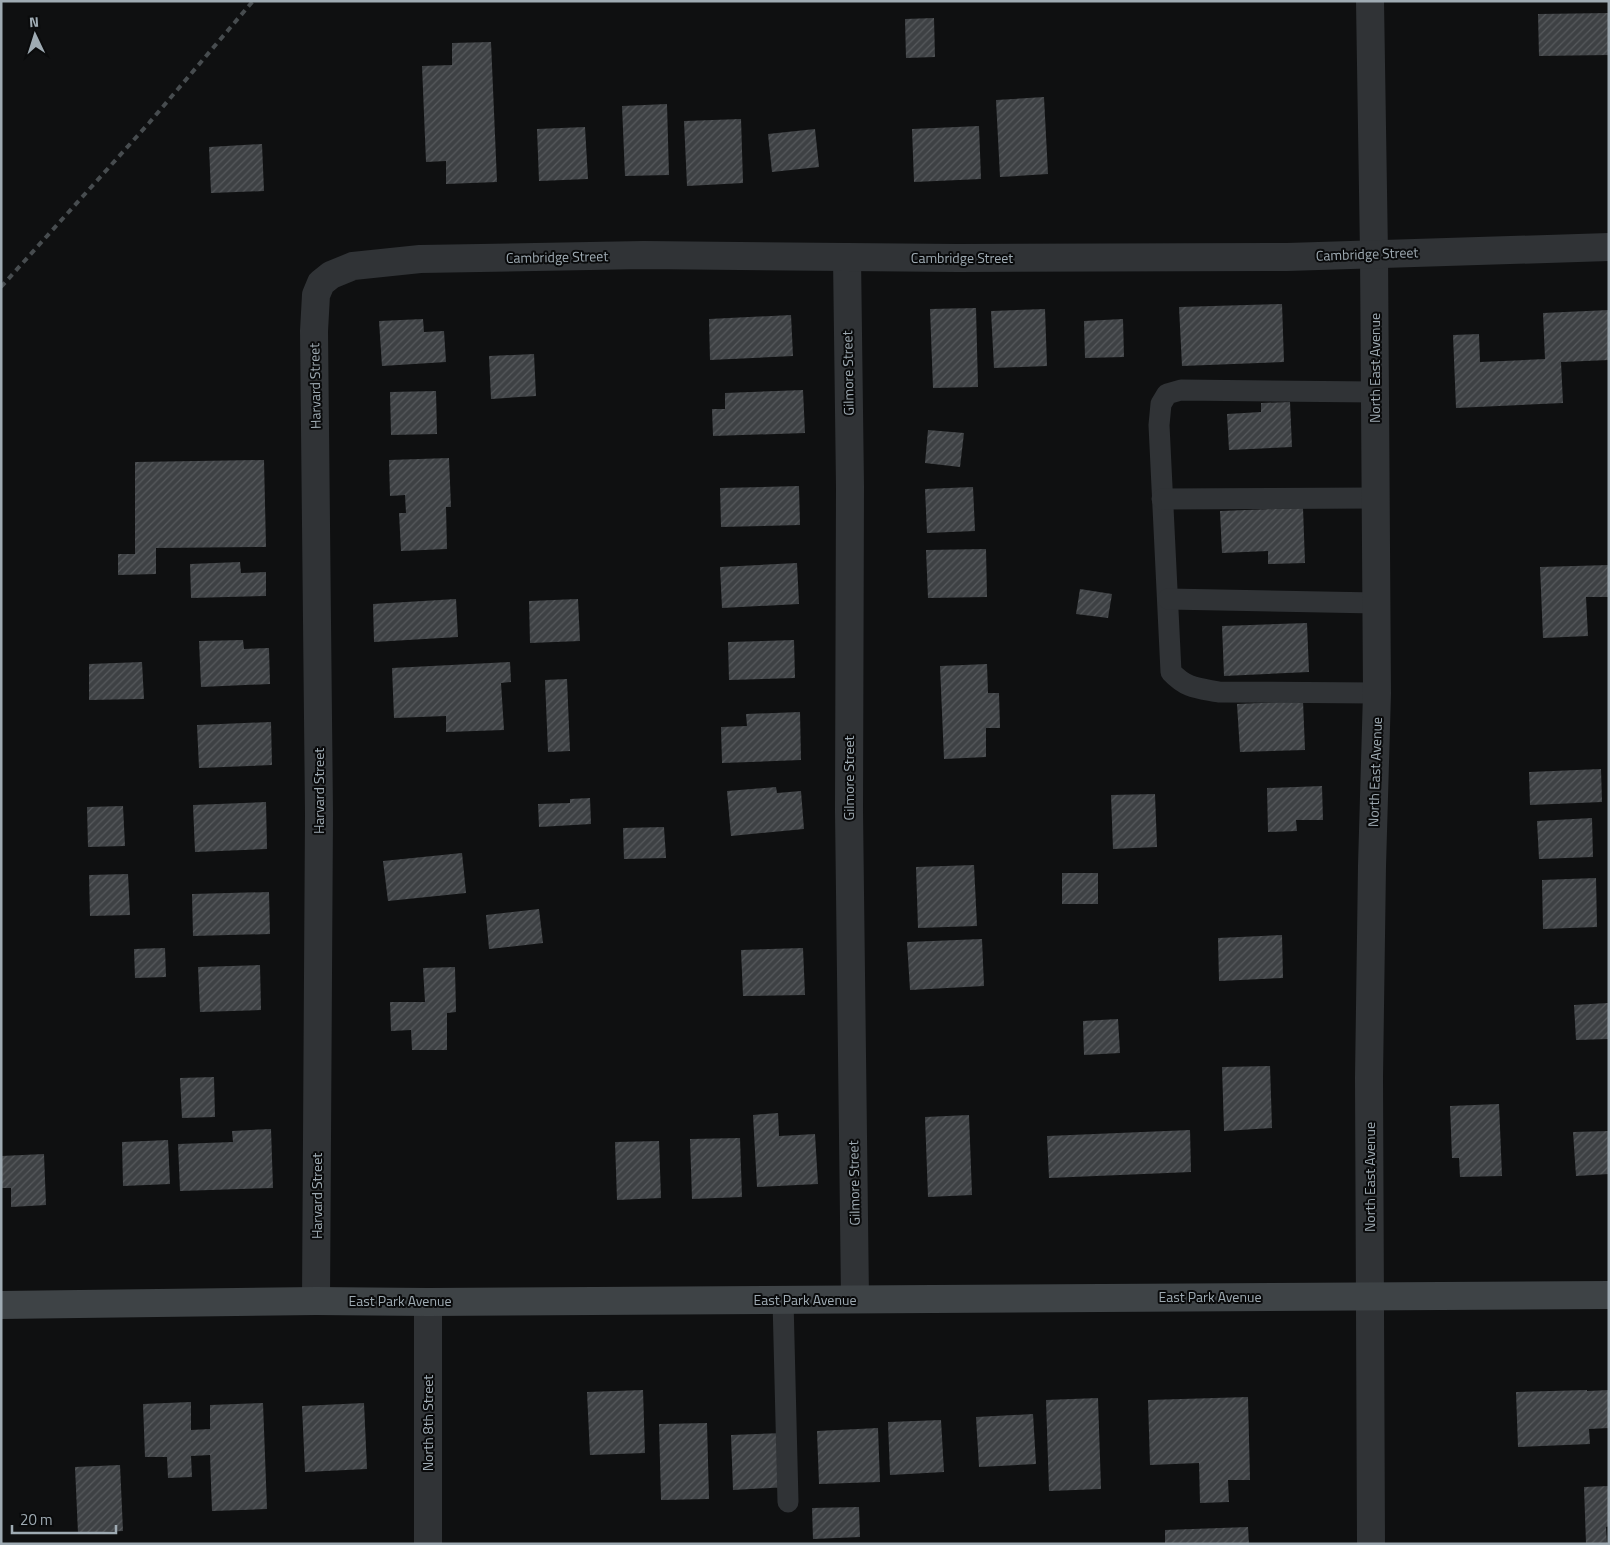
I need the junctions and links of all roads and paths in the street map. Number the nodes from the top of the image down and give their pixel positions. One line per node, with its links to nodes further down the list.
1 (1370, 1): 3 (street, North East Avenue)
2 (1609, 247): 3 (street, Cambridge Street)
3 (1374, 254): 4 (street, Cambridge Street); 6 (street, North East Avenue)
4 (847, 257): 5 (street, Cambridge Street); 14 (street, Gilmore Street)
5 (321, 283): 16 (street, Harvard Street)
6 (1375, 392): 7 (street, North East Avenue); 8 (lane)
7 (1376, 498): 8 (lane); 10 (street, North East Avenue)
8 (1162, 499): 9 (lane)
9 (1168, 599): 10 (lane); 11 (lane)
10 (1376, 603): 11 (street, North East Avenue)
11 (1377, 693): 13 (street, North East Avenue)
12 (1609, 1295): 13 (main road, East Park Avenue)
13 (1370, 1297): 14 (main road, East Park Avenue); 21 (street, North East Avenue)
14 (855, 1299): 15 (main road, East Park Avenue)
15 (784, 1300): 17 (main road, East Park Avenue); 19 (lane)
16 (316, 1301): 17 (main road, East Park Avenue); 18 (main road, East Park Avenue)
17 (428, 1302): 20 (street, North 8th Street)
18 (1, 1305)
19 (788, 1502)
20 (428, 1544)
21 (1371, 1544)

